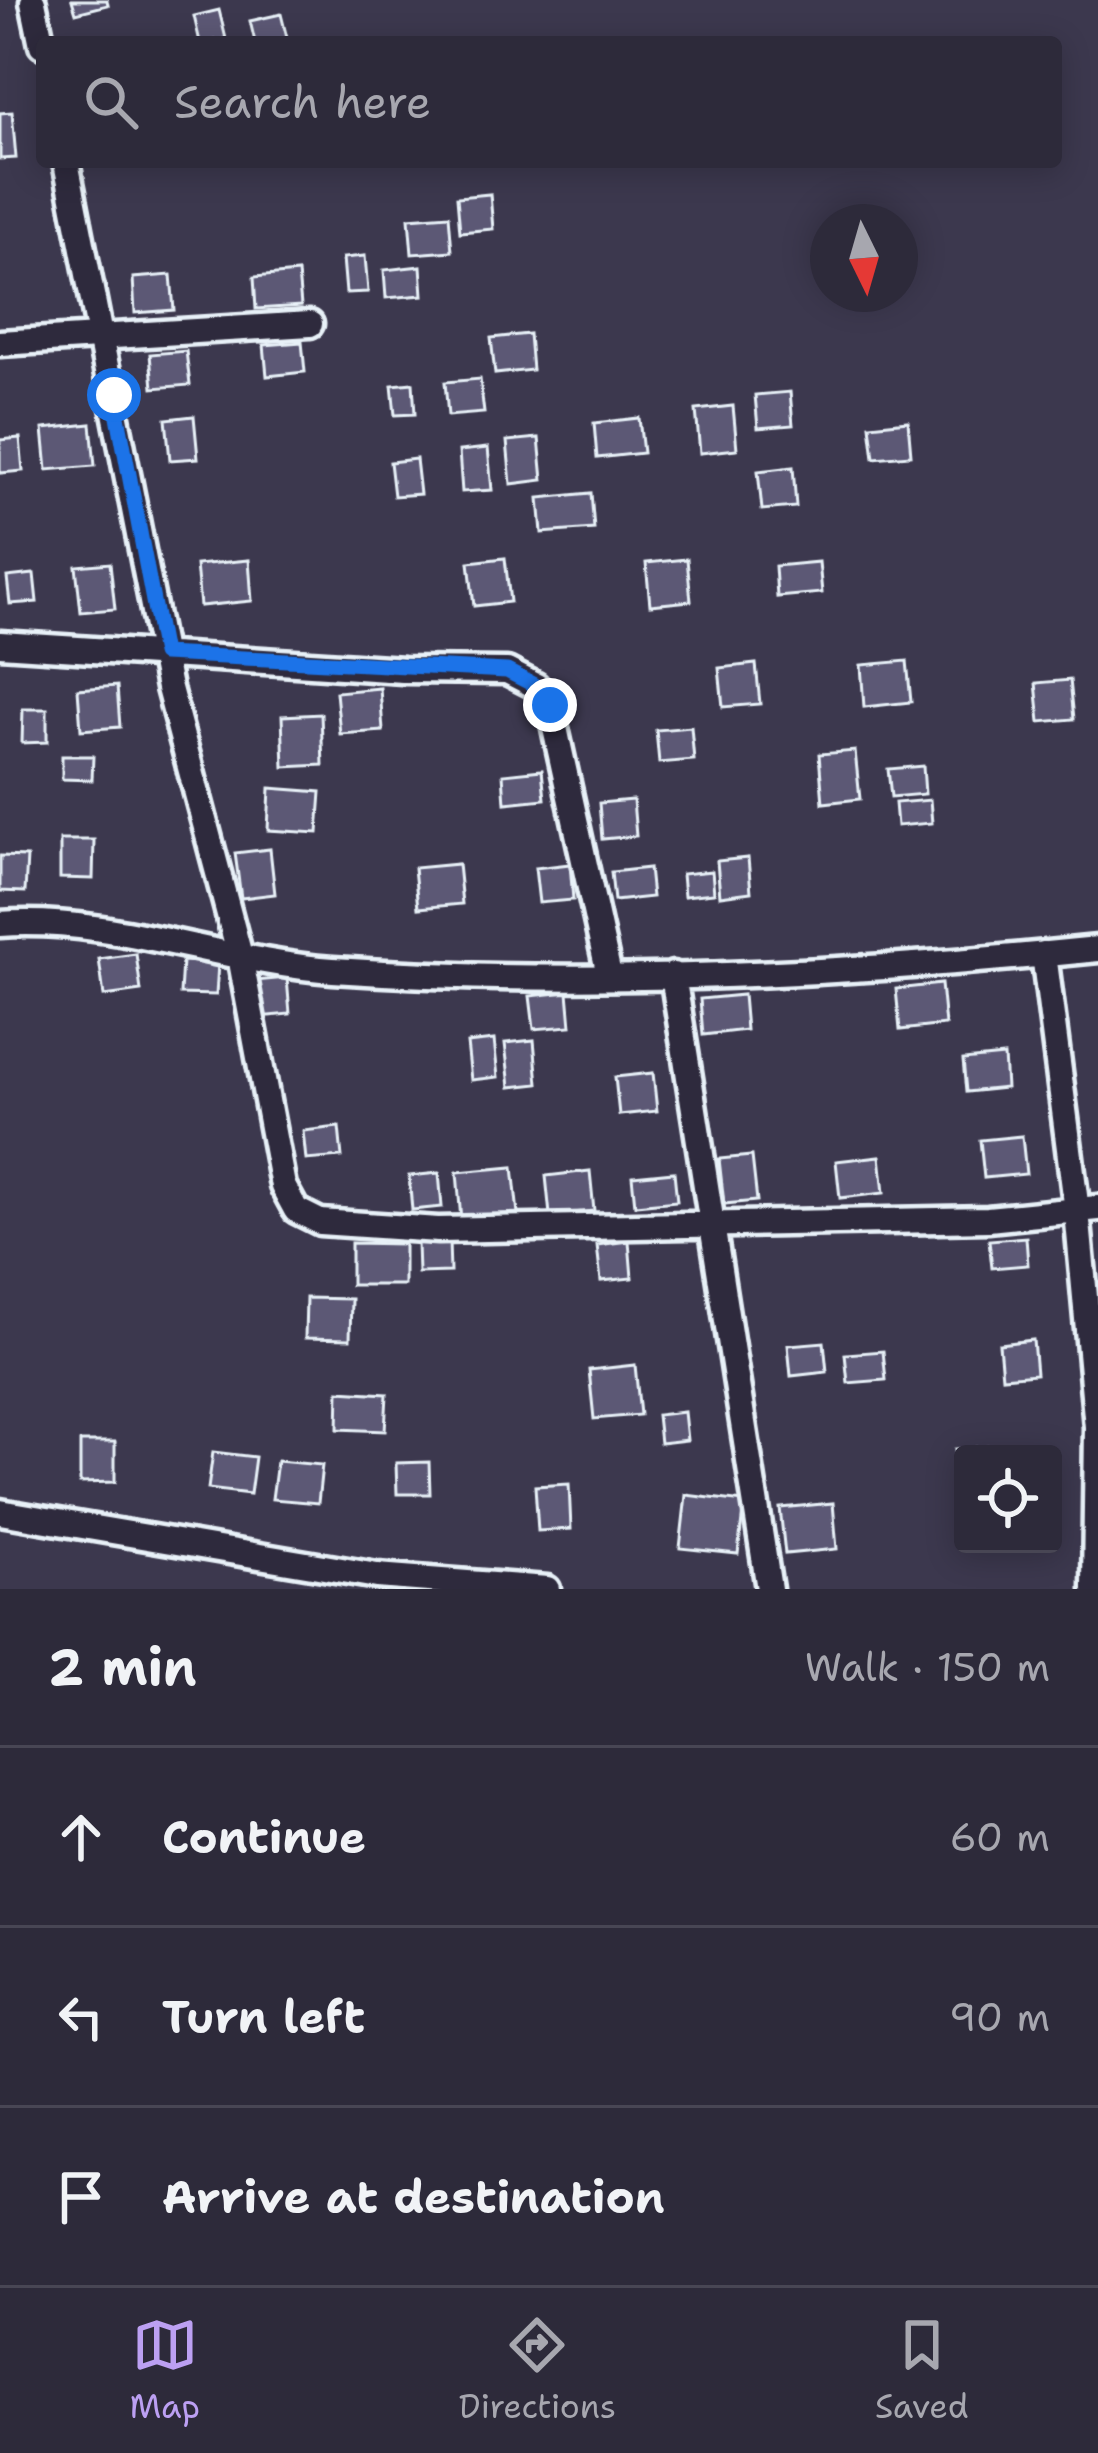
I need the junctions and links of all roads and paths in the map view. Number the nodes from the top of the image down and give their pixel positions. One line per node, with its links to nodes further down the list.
1 (33, 2): 2 (street)
2 (40, 36)
3 (67, 168): 5 (street)
4 (310, 324): 5 (street)
5 (102, 336): 6 (street); 8 (street)
6 (0, 343)
7 (0, 644): 8 (street)
8 (163, 654): 12 (street); 14 (street)
9 (0, 924): 12 (street)
10 (1098, 949): 11 (street)
11 (1044, 954): 13 (street); 15 (street)
12 (240, 956): 14 (street); 16 (street)
13 (674, 974): 14 (street); 16 (street)
14 (609, 975)
15 (1088, 1209): 16 (street); 20 (street)
16 (716, 1224): 19 (street)
17 (0, 1512): 18 (street)
18 (547, 1589)
19 (770, 1589)
20 (1096, 1589)

